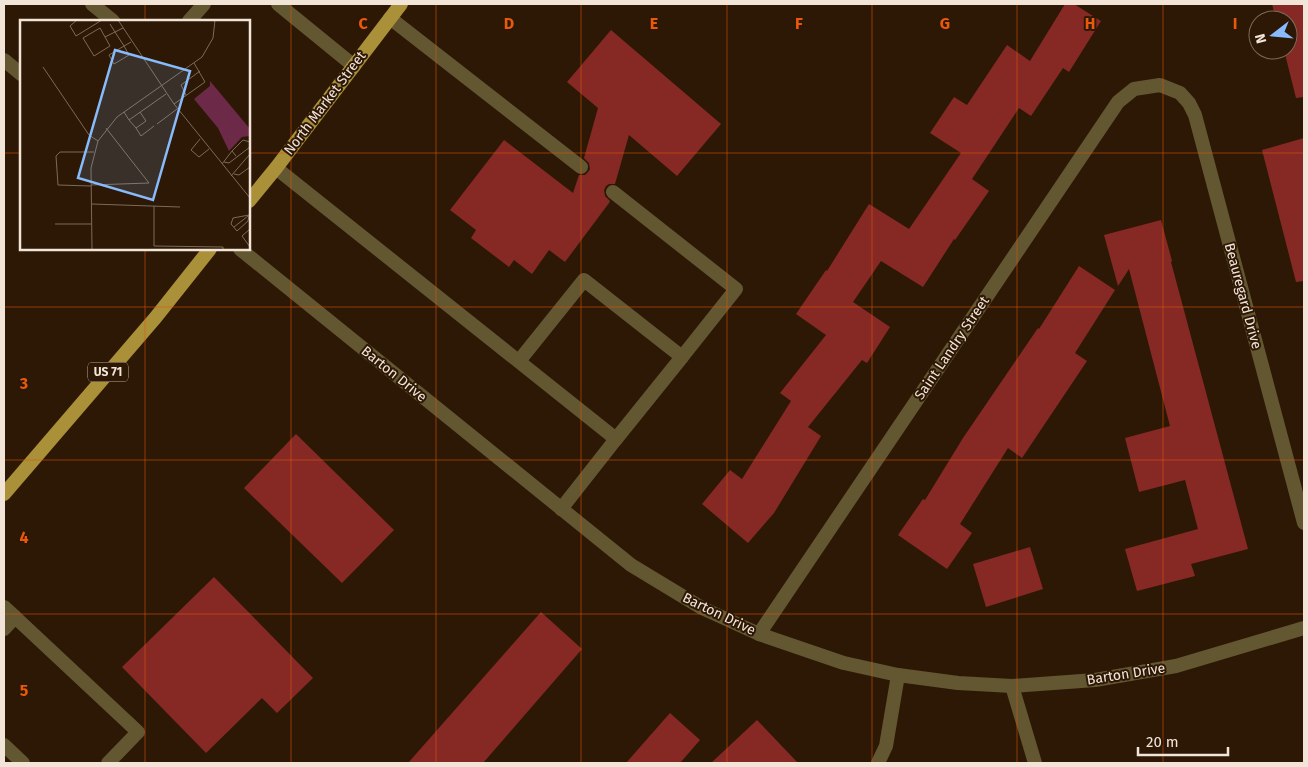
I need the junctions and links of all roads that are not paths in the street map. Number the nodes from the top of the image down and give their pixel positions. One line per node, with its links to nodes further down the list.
1 (92, 4): 6 (street)
2 (204, 4): 7 (street)
3 (278, 4): 9 (street)
4 (401, 4): 5 (main road, North Market Street)
5 (390, 18): 9 (main road, North Market Street); 12 (street)
6 (112, 20)
7 (190, 20)
8 (4, 60): 10 (street)
9 (354, 66): 13 (main road, North Market Street)
10 (20, 73)
11 (1160, 85): 23 (street, Beauregard Drive); 28 (street, Saint Landry Street)
12 (581, 167)
13 (276, 168): 15 (main road, North Market Street); 19 (street)
14 (612, 192): 18 (street)
15 (250, 200)
16 (209, 250): 21 (main road, US 71)
17 (241, 250): 22 (street, Barton Drive)
18 (682, 357): 19 (street); 20 (street)
19 (518, 361): 20 (street)
20 (616, 439): 22 (street)
21 (4, 494)
22 (561, 508): 28 (street, Barton Drive)
23 (1304, 523)
24 (4, 608): 25 (street)
25 (15, 617): 27 (street); 33 (street)
26 (1304, 628): 30 (street, Barton Drive)
27 (4, 629)
28 (759, 634): 29 (street, Barton Drive)
29 (898, 675): 30 (street, Barton Drive); 34 (street)
30 (1012, 686): 35 (street)
31 (4, 745): 32 (street)
32 (23, 763)
33 (108, 763)
34 (878, 763)
35 (1035, 763)

